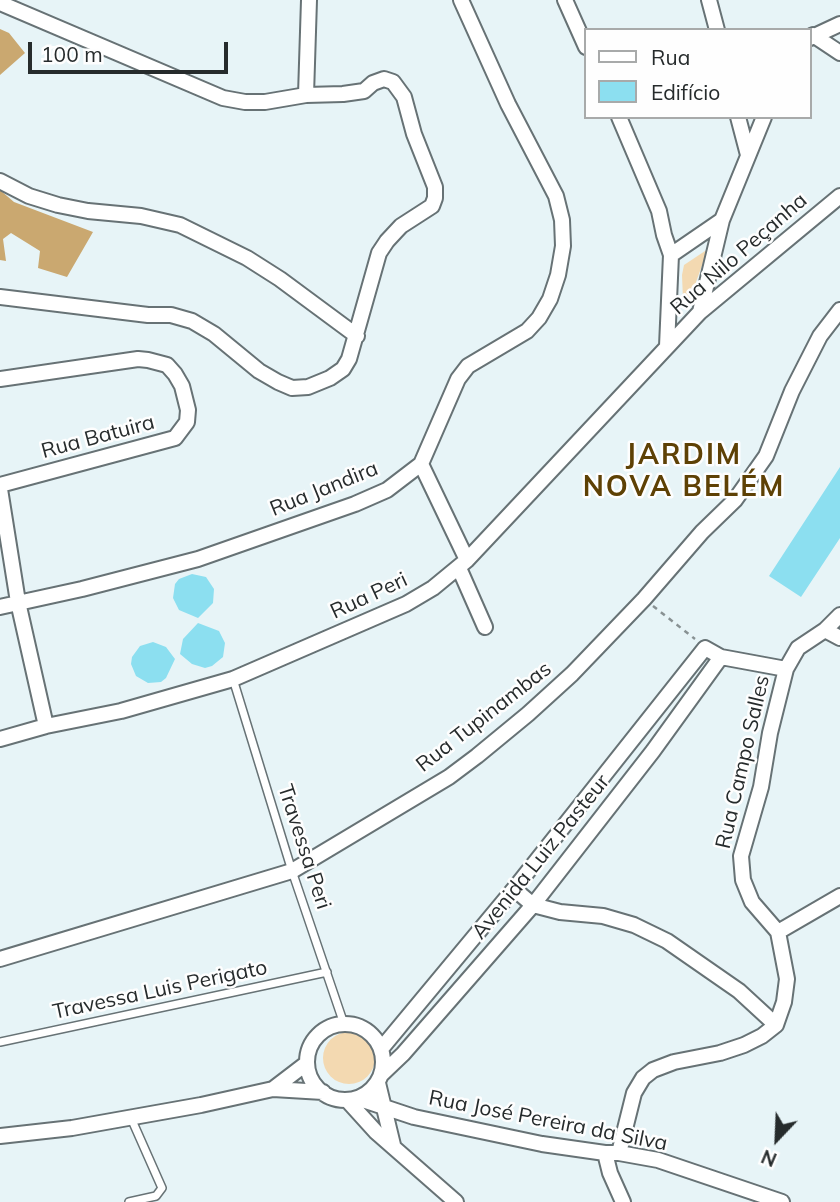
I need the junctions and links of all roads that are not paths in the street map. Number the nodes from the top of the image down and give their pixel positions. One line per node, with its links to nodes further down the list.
1 (309, 0): 11 (street)
2 (461, 0): 26 (street, Rua Jandira)
3 (565, 0): 9 (street)
4 (709, 0): 7 (street)
5 (0, 4): 11 (street)
6 (840, 24): 8 (street)
7 (716, 28)
8 (812, 36): 10 (street)
9 (584, 43)
10 (840, 53)
11 (306, 95): 23 (street)
12 (620, 119): 19 (street)
13 (739, 119): 15 (street)
14 (763, 119): 15 (street)
15 (748, 155): 18 (street)
16 (0, 181): 23 (street)
17 (840, 197): 22 (street, Rua Nilo Peçanha)
18 (722, 220): 19 (street); 22 (street)
19 (671, 256): 24 (street)
20 (0, 297): 23 (street)
21 (840, 310): 40 (street, Rua Tupinambas)
22 (700, 312): 24 (street, Rua Nilo Peçanha)
23 (357, 336)
24 (667, 346): 28 (street, Rua Peri)
25 (0, 379): 27 (street, Rua Batuira)
26 (421, 464): 28 (street); 29 (street, Rua Jandira)
27 (0, 487): 29 (street)
28 (463, 564): 32 (street); 37 (street, Rua Peri)
29 (18, 602): 30 (street, Rua Jandira); 38 (street)
30 (0, 607)
31 (840, 615): 33 (street, Rua Campo Salles)
32 (485, 627)
33 (825, 630): 34 (street); 36 (street, Rua Campo Salles)
34 (840, 638)
35 (721, 657): 36 (street); 41 (street, Avenida Luiz Pasteur); 43 (street, Avenida Luiz Pasteur)
36 (786, 669): 44 (street, Rua Campo Salles)
37 (233, 680): 38 (street, Rua Peri); 40 (lane, Travessa Peri)
38 (46, 726): 39 (street, Rua Peri)
39 (0, 739)
40 (292, 871): 45 (street, Rua Tupinambas); 46 (lane, Travessa Peri)
41 (514, 888): 43 (street); 50 (street, Avenida Luiz Pasteur)
42 (840, 896): 44 (street)
43 (533, 905): 48 (street); 52 (street, Avenida Luiz Pasteur)
44 (778, 932): 48 (street)
45 (0, 959)
46 (327, 972): 47 (lane, Travessa Peri); 49 (lane, Travessa Luis Perigato)
47 (344, 1024): 50 (street); 51 (street)
48 (776, 1025): 60 (street)
49 (0, 1042)
50 (381, 1049): 52 (street)
51 (307, 1063): 53 (street); 54 (street)
52 (380, 1078): 55 (street); 56 (street)
53 (273, 1089): 54 (street); 57 (street)
54 (323, 1092): 55 (street)
55 (352, 1099): 56 (street, Rua José Pereira da Silva); 59 (street)
56 (385, 1108): 59 (street); 60 (street, Rua José Pereira da Silva)
57 (131, 1117): 58 (street); 61 (lane)
58 (0, 1136)
59 (393, 1147): 62 (street)
60 (612, 1153): 63 (street); 64 (street, Rua José Pereira da Silva)
61 (129, 1202)
62 (456, 1202)
63 (624, 1202)
64 (782, 1202)

